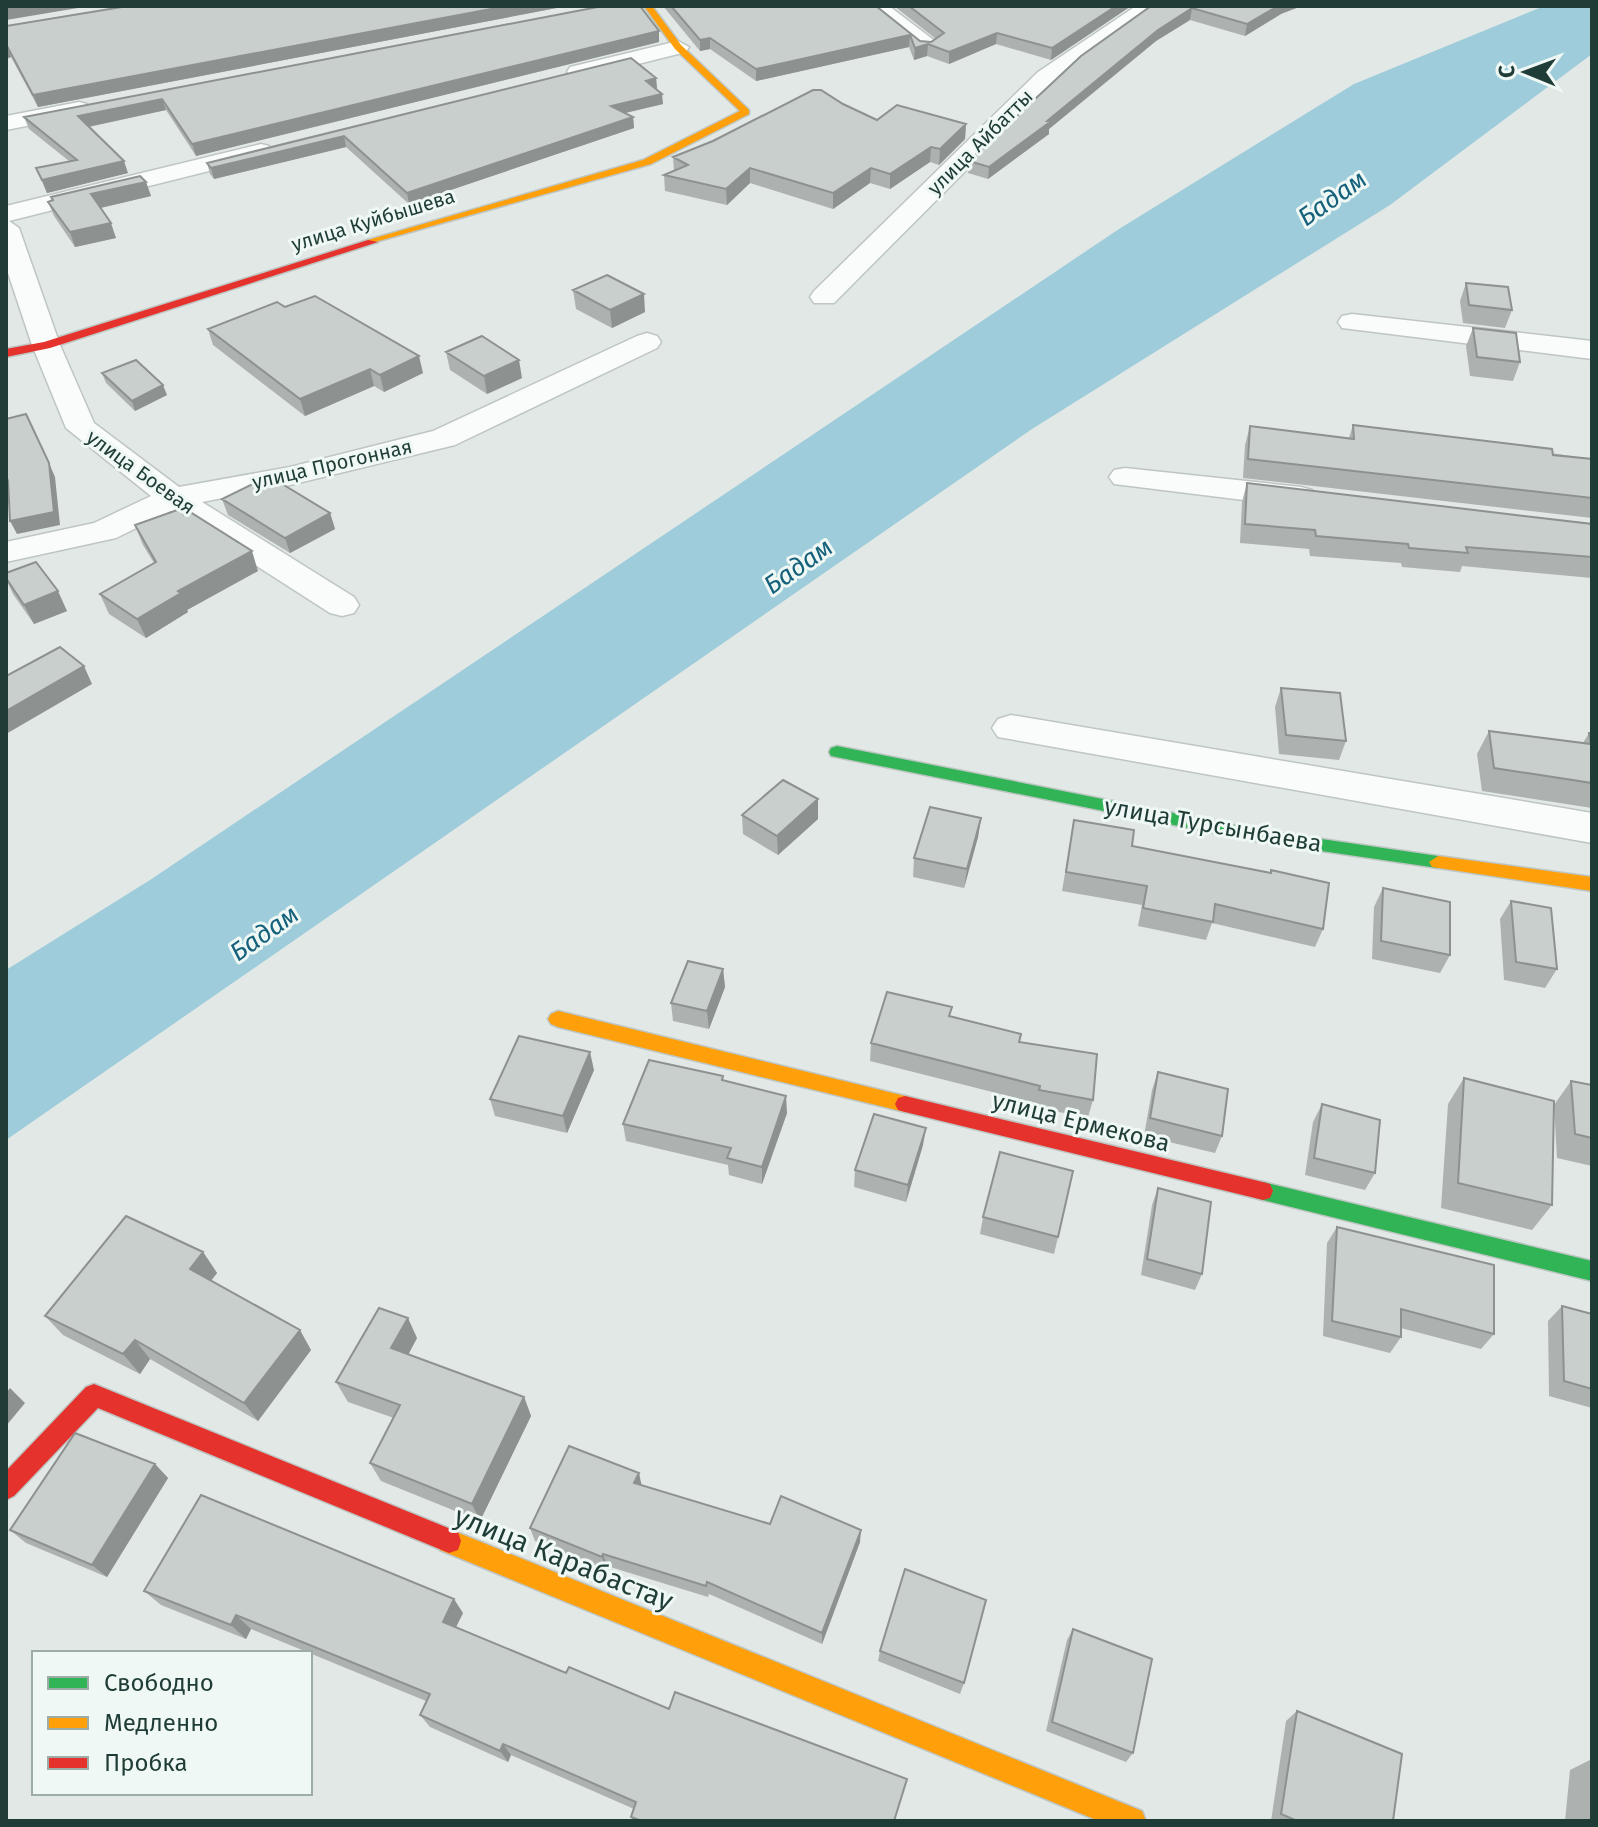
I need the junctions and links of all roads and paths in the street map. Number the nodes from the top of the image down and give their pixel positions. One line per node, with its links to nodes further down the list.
1 (648, 6): 5 (street)
2 (876, 6): 4 (street)
3 (1150, 6): 12 (street, улица Айбатты)
4 (929, 45)
5 (678, 47): 6 (street); 15 (street, улица Куйбышева)
6 (556, 77)
7 (100, 105): 8 (street)
8 (6, 123)
9 (281, 146): 10 (street)
10 (6, 214)
11 (6, 228): 15 (street, улица Боевая)
12 (824, 297)
13 (1352, 322): 16 (street)
14 (647, 342): 19 (street, улица Прогонная)
15 (46, 345): 17 (street, улица Куйбышева); 19 (street, улица Боевая)
16 (1592, 350)
17 (6, 353)
18 (1125, 477): 20 (street)
19 (173, 498): 21 (street, улица Прогонная); 22 (street, улица Боевая)
20 (1328, 500)
21 (6, 552)
22 (342, 605)
23 (1011, 728): 25 (street)
24 (837, 752): 26 (street, улица Турсынбаева)
25 (1592, 828)
26 (1592, 884)
27 (558, 1019): 28 (street, улица Ермекова)
28 (1592, 1271)
29 (6, 1488): 30 (street, улица Карабастау)
30 (1132, 1821)

